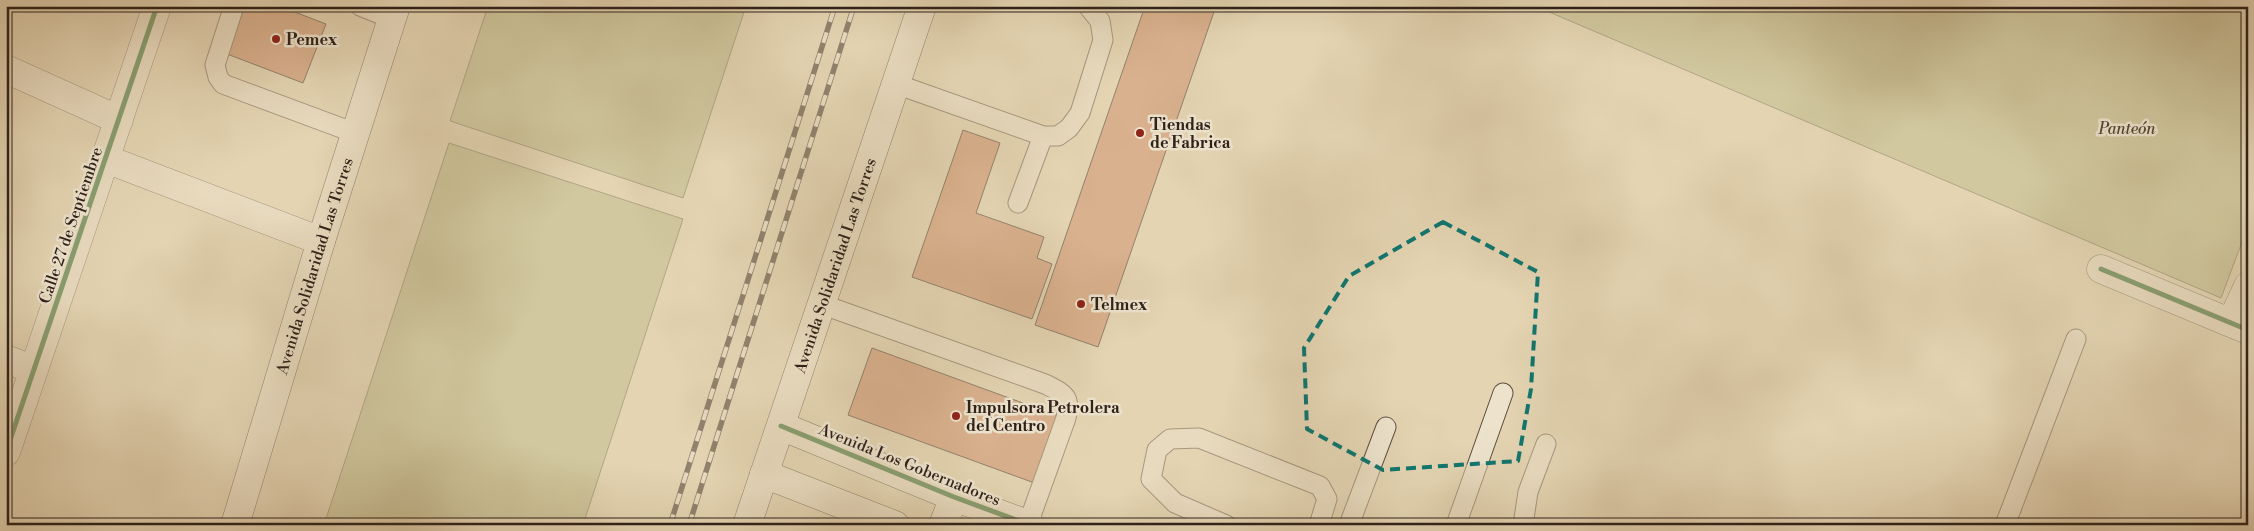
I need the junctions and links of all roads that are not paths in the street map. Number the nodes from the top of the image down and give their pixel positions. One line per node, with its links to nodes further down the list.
1 (157, 6): 9 (street, Calle 27 de Septiembre)
2 (234, 6): 10 (lane)
3 (360, 6): 6 (lane)
4 (922, 6): 8 (street, Avenida Solidaridad Las Torres)
5 (1088, 6): 11 (lane)
6 (394, 13): 10 (street, Avenida Solidaridad Las Torres)
7 (6, 69): 9 (street)
8 (896, 84): 11 (lane); 17 (street, Avenida Solidaridad Las Torres)
9 (119, 120): 12 (street, Calle 27 de Septiembre)
10 (355, 133): 14 (street, Avenida Solidaridad Las Torres)
11 (1043, 136): 13 (lane)
12 (106, 158): 14 (street); 21 (street, Calle 27 de Septiembre)
13 (1018, 203)
14 (320, 241): 31 (street, Avenida Solidaridad Las Torres)
15 (2101, 269): 18 (street)
16 (2248, 286): 18 (street)
17 (821, 304): 24 (street, Avenida Solidaridad Las Torres); 30 (lane)
18 (2240, 326)
19 (2076, 339): 40 (lane)
20 (6, 359): 21 (street)
21 (34, 370): 23 (street, Calle 27 de Septiembre)
22 (1504, 393): 38 (lane)
23 (14, 403): 27 (street, Calle 27 de Septiembre)
24 (781, 426): 28 (street, Avenida Solidaridad Las Torres); 29 (street, Avenida Los Gobernadores)
25 (1386, 427): 37 (lane)
26 (1546, 444): 39 (lane)
27 (6, 452)
28 (764, 474): 32 (street, Avenida Solidaridad Las Torres); 33 (street)
29 (954, 496): 30 (street, Avenida Los Gobernadores); 34 (street)
30 (1029, 524)
31 (234, 525)
32 (747, 525)
33 (895, 525)
34 (943, 525)
35 (1226, 525): 36 (lane)
36 (1319, 525)
37 (1349, 525)
38 (1456, 525)
39 (1523, 525)
40 (2005, 525)

